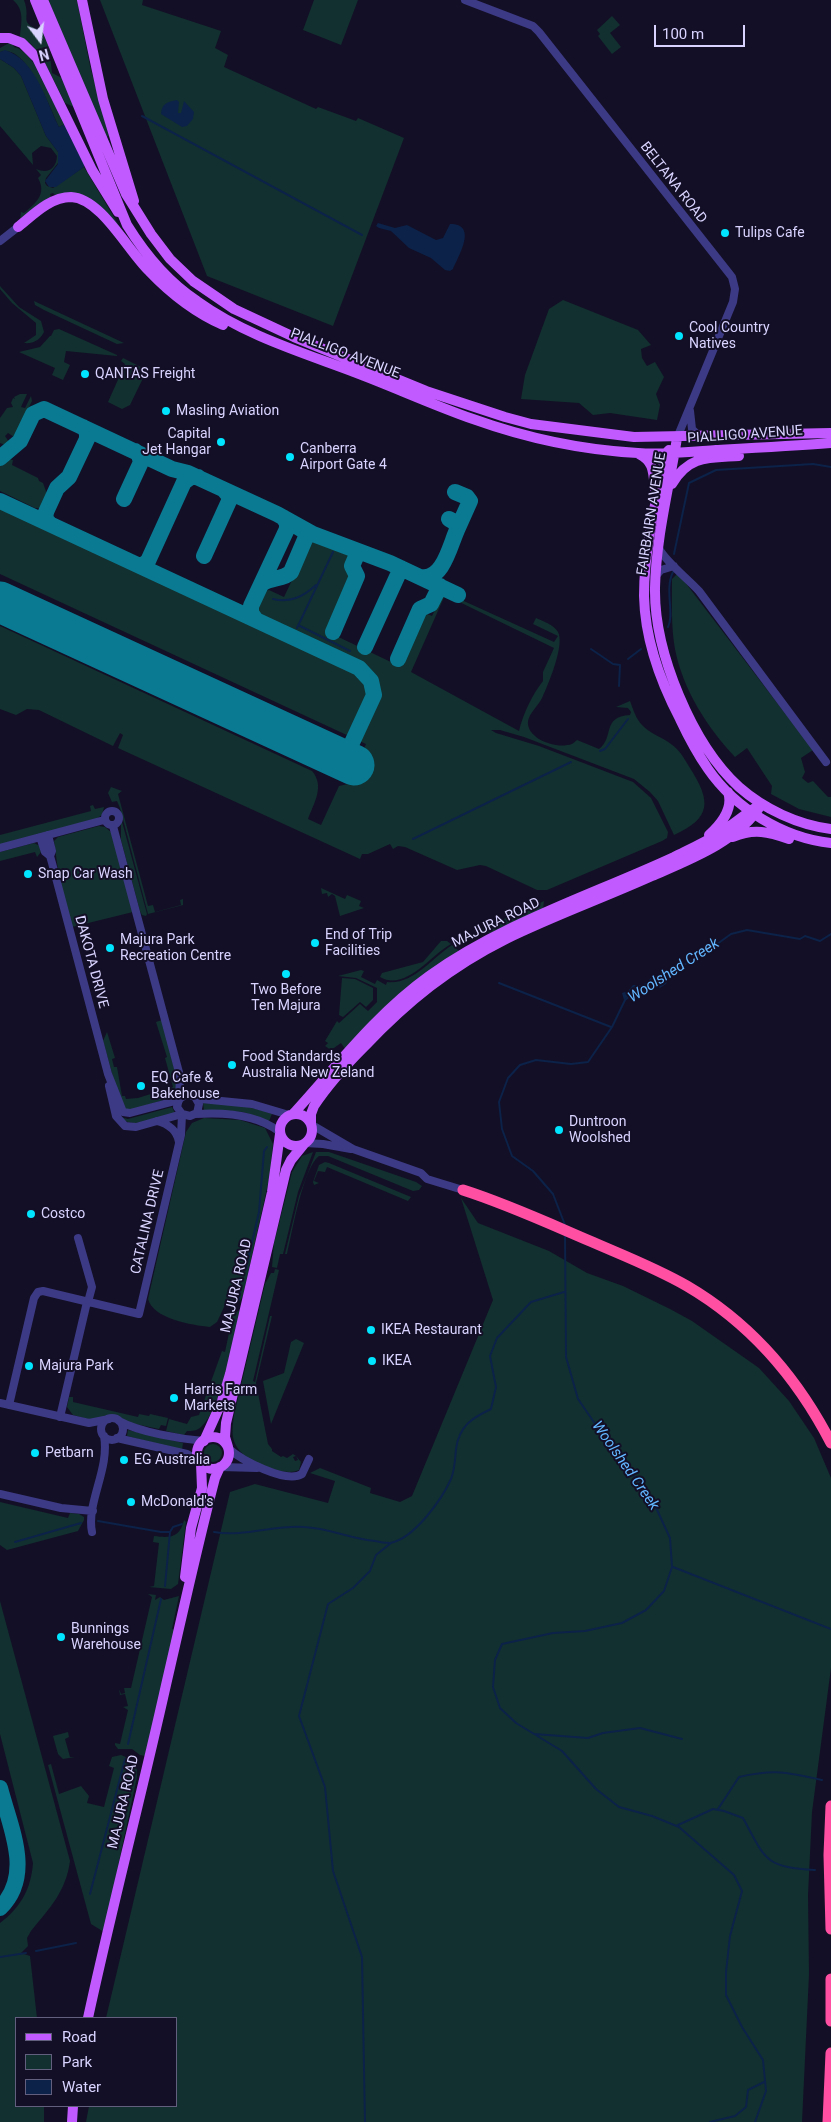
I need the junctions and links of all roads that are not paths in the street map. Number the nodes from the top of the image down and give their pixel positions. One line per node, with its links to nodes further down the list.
1 (35, 0): 7 (main road, PIALLIGO AVENUE)
2 (43, 0): 6 (main road, PIALLIGO AVENUE)
3 (82, 0): 6 (main road)
4 (465, 0): 11 (street, BELTANA ROAD)
5 (0, 38): 7 (main road)
6 (138, 211): 14 (main road, PIALLIGO AVENUE)
7 (127, 225): 10 (main road, PIALLIGO AVENUE)
8 (18, 227): 9 (street); 10 (main road)
9 (0, 242)
10 (255, 335): 16 (main road, PIALLIGO AVENUE)
11 (690, 409): 13 (street); 14 (street, BELTANA ROAD)
12 (831, 433): 13 (main road, PIALLIGO AVENUE)
13 (701, 437): 14 (main road, PIALLIGO AVENUE)
14 (677, 438): 17 (main road, FAIRBAIRN AVENUE)
15 (829, 443): 17 (main road, PIALLIGO AVENUE); 18 (main road)
16 (638, 453): 17 (main road, PIALLIGO AVENUE); 19 (main road)
17 (670, 453): 18 (main road, FAIRBAIRN AVENUE); 19 (main road, FAIRBAIRN AVENUE)
18 (668, 489): 20 (main road, FAIRBAIRN AVENUE)
19 (656, 496): 24 (main road, FAIRBAIRN AVENUE)
20 (658, 546): 21 (street); 22 (main road, FAIRBAIRN AVENUE)
21 (674, 566): 22 (street); 23 (street)
22 (655, 577): 25 (main road, FAIRBAIRN AVENUE)
23 (826, 762)
24 (728, 792): 26 (main road, FAIRBAIRN AVENUE); 33 (main road)
25 (762, 804): 26 (main road, MAJURA ROAD); 29 (main road, FAIRBAIRN AVENUE)
26 (752, 813): 31 (main road, FAIRBAIRN AVENUE); 33 (main road, MAJURA ROAD)
27 (104, 820): 28 (street); 28 (street); 30 (street)
28 (114, 826): 36 (street)
29 (831, 829)
30 (44, 836): 32 (street); 35 (street, DAKOTA DRIVE)
31 (831, 844)
32 (0, 848)
33 (701, 848): 34 (main road); 41 (main road, MAJURA ROAD); 43 (main road, MAJURA ROAD)
34 (831, 849)
35 (108, 1074): 38 (street); 42 (street)
36 (180, 1076): 37 (street); 38 (street)
37 (195, 1096): 38 (street); 40 (street); 41 (street)
38 (179, 1099): 39 (street)
39 (182, 1114): 40 (street); 42 (street); 45 (street, CATALINA DRIVE)
40 (195, 1114): 44 (street); 45 (street, CATALINA DRIVE)
41 (291, 1114): 43 (main road); 44 (main road)
42 (157, 1121): 47 (street)
43 (312, 1124): 46 (main road); 48 (street)
44 (280, 1133): 46 (main road); 60 (main road, MAJURA ROAD)
45 (181, 1135): 47 (street, CATALINA DRIVE)
46 (304, 1144): 48 (street); 62 (main road, MAJURA ROAD)
47 (178, 1146): 51 (street, CATALINA DRIVE)
48 (353, 1149): 49 (street)
49 (463, 1190): 61 (highway)
50 (78, 1238): 51 (street)
51 (88, 1302): 53 (street); 54 (street)
52 (0, 1402): 53 (street)
53 (9, 1405): 54 (street)
54 (60, 1417): 57 (street)
55 (108, 1419): 56 (street); 57 (street); 58 (street)
56 (119, 1421): 59 (street); 60 (street)
57 (89, 1423): 58 (street)
58 (104, 1435): 59 (street); 63 (street)
59 (116, 1439): 63 (street); 65 (street)
60 (204, 1441): 62 (main road); 65 (main road)
61 (831, 1444)
62 (228, 1447): 66 (main road); 67 (street)
63 (106, 1453): 69 (street)
64 (309, 1459): 67 (street)
65 (201, 1462): 66 (main road); 71 (main road, MAJURA ROAD)
66 (221, 1467): 67 (street); 71 (main road, MAJURA ROAD)
67 (264, 1468)
68 (0, 1494): 69 (street)
69 (93, 1511): 70 (street)
70 (92, 1532)
71 (186, 1592): 75 (main road, MAJURA ROAD)
72 (831, 1806): 73 (highway)
73 (831, 1929)
74 (831, 1979): 76 (highway)
75 (88, 2017)
76 (831, 2021)
77 (831, 2053): 80 (highway)
78 (72, 2107): 79 (main road)
79 (72, 2122)
80 (828, 2122)

